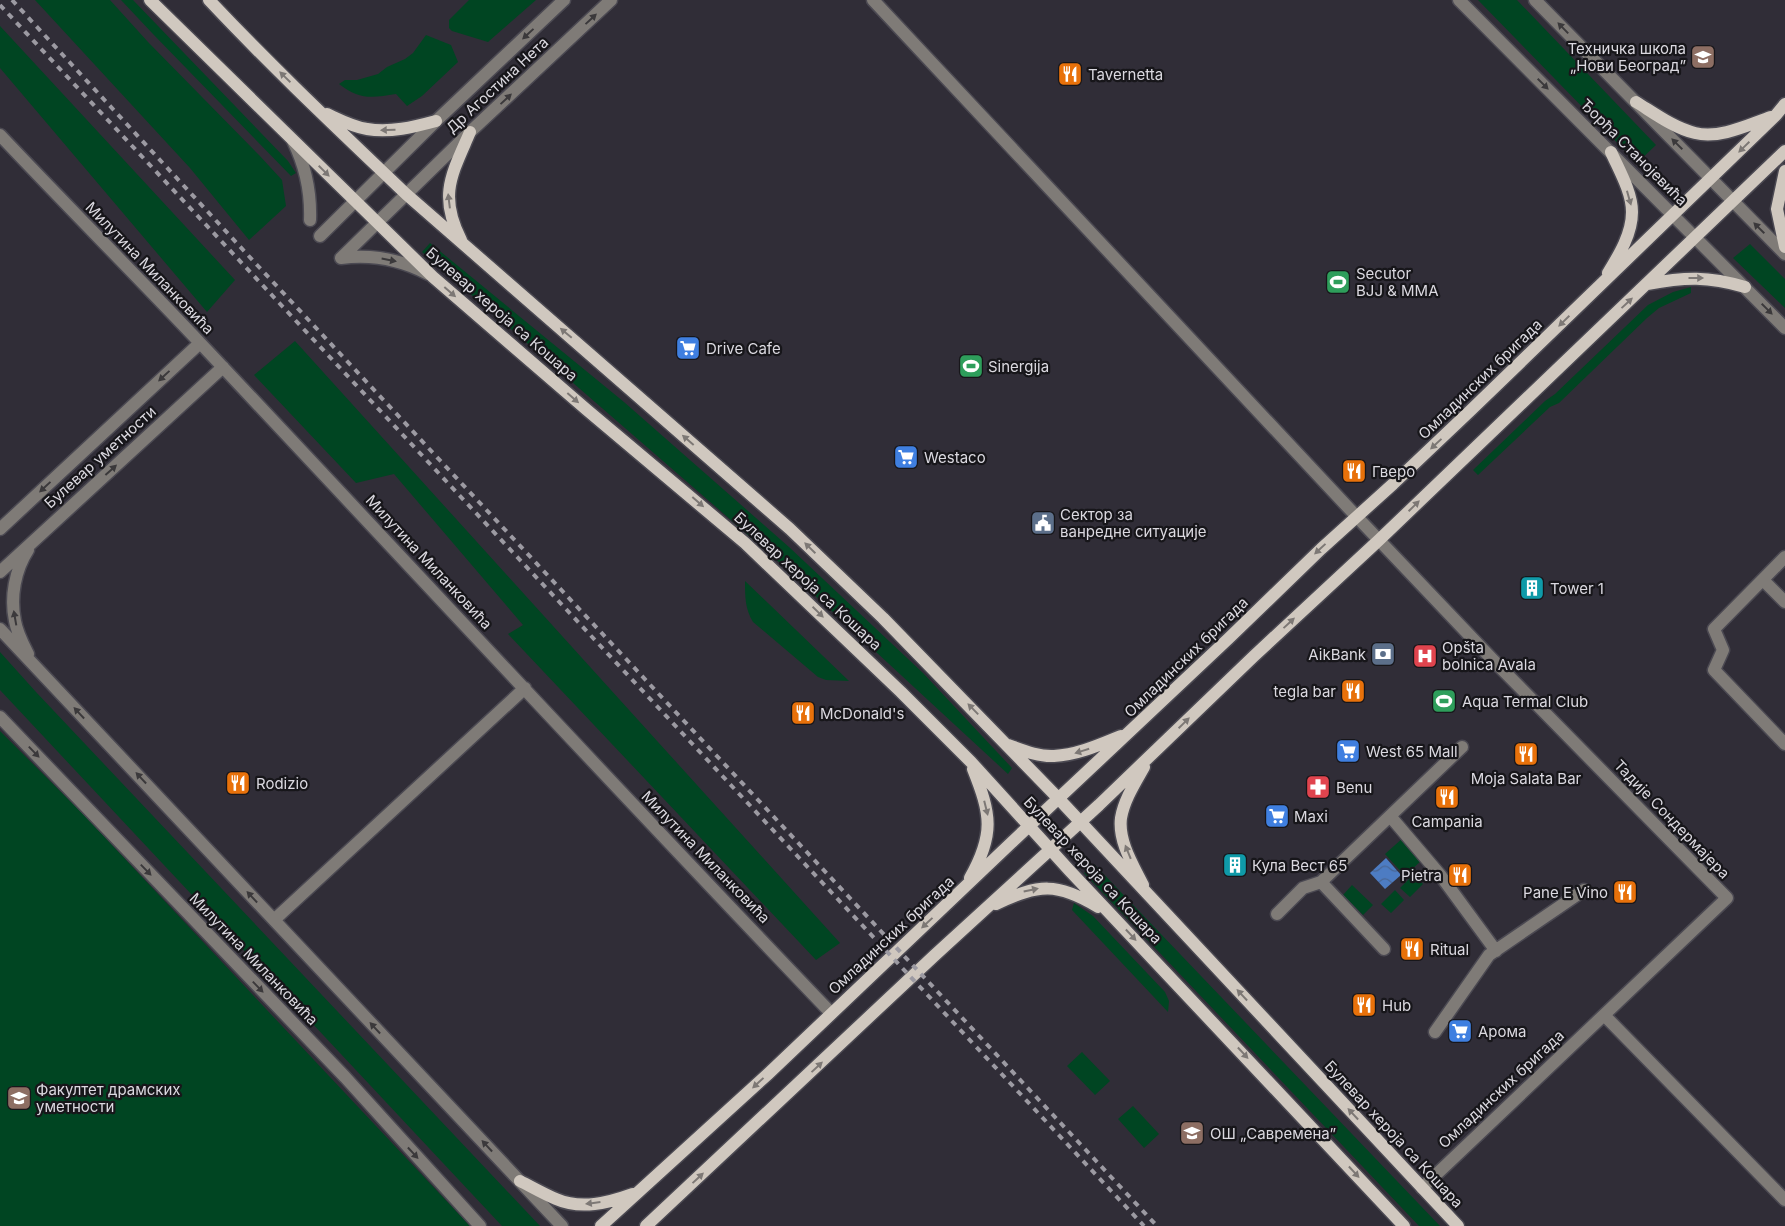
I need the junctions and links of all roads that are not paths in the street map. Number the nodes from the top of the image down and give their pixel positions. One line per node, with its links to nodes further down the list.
1 (150, 0): 15 (main road, Булевар хероја са Кошара)
2 (209, 0): 10 (main road, Булевар хероја са Кошара, one-way to 2)
3 (564, 0): 12 (street, Др Агостина Нета, one-way to 12)
4 (611, 0): 13 (street, Др Агостина Нета, one-way to 4)
5 (873, 0): 40 (street)
6 (1459, 0): 17 (street, Ђорђа Станојевића, one-way to 17)
7 (1535, 0): 8 (street, one-way to 7)
8 (1636, 102): 11 (main road); 20 (street, one-way to 8)
9 (1785, 104): 11 (main road, Омладинских бригада)
10 (320, 111): 12 (main road, one-way to 10); 19 (main road, Булевар хероја са Кошара)
11 (1776, 115): 20 (main road, Омладинских бригада, one-way to 20)
12 (436, 121): 19 (street, Др Агостина Нета)
13 (470, 132): 21 (street, Др Агостина Нета); 29 (main road, one-way to 13)
14 (0, 136): 37 (street, Милутина Миланковића)
15 (294, 142): 22 (main road, Булевар хероја са Кошара, one-way to 22); 25 (street)
16 (1785, 151): 23 (main road)
17 (1611, 152): 24 (street, Ђорђа Станојевића); 35 (main road, one-way to 35)
18 (1785, 171): 30 (main road)
19 (384, 172): 21 (main road, Булевар хероја са Кошара); 22 (street, Др Агостина Нета)
20 (1711, 179): 23 (street); 24 (main road, Омладинских бригада)
21 (406, 194): 26 (street, Др Агостина Нета); 29 (main road, Булевар хероја са Кошара)
22 (354, 201): 26 (main road, Булевар хероја са Кошара); 27 (street, Др Агостина Нета)
23 (1733, 201): 28 (main road); 31 (street, one-way to 23)
24 (1673, 216): 28 (street, Ђорђа Станојевића); 35 (main road, Омладинских бригада)
25 (310, 220)
26 (377, 222): 32 (main road, Булевар хероја са Кошара); 32 (street, Др Агостина Нета, one-way to 32)
27 (320, 236)
28 (1695, 238): 33 (main road); 34 (street, Ђорђа Станојевића)
29 (465, 246): 54 (main road, Булевар хероја са Кошара, one-way to 29)
30 (1785, 248)
31 (1785, 254)
32 (433, 277): 58 (main road, Булевар хероја са Кошара, one-way to 58)
33 (1647, 284): 34 (main road, one-way to 34); 44 (main road, one-way to 33)
34 (1744, 287): 36 (street, Ђорђа Станојевића, one-way to 36)
35 (1600, 288): 40 (main road, Омладинских бригада, one-way to 40)
36 (1785, 328)
37 (200, 342): 38 (street, Милутина Миланковића); 39 (street, Булевар уметности, one-way to 39)
38 (223, 367): 43 (street, Булевар уметности, one-way to 38); 51 (street, Милутина Миланковића)
39 (13, 516): 41 (street); 42 (street, Булевар уметности)
40 (1357, 517): 44 (street); 53 (main road, Омладинских бригада, one-way to 53)
41 (0, 522)
42 (0, 529)
43 (36, 538): 46 (street, Булевар уметности); 50 (street, one-way to 43)
44 (1379, 540): 57 (main road, one-way to 44); 75 (street, Тадије Сондермајера)
45 (1785, 557): 47 (street)
46 (0, 572)
47 (1764, 580): 48 (street); 55 (street)
48 (1785, 602)
49 (0, 629): 50 (street)
50 (32, 663): 71 (street, one-way to 50)
51 (525, 688): 71 (street); 74 (street, Милутина Миланковића)
52 (0, 717): 82 (street, Милутина Миланковића, one-way to 82)
53 (1128, 734): 54 (main road, one-way to 54); 59 (main road, Омладинских бригада)
54 (1007, 744): 59 (main road, Булевар хероја са Кошара)
55 (1785, 744)
56 (1462, 747): 60 (street)
57 (1149, 756): 61 (main road); 67 (main road, one-way to 57)
58 (971, 762): 62 (main road, Булевар хероја са Кошара); 65 (main road, one-way to 65)
59 (1058, 798): 61 (main road, Булевар хероја са Кошара); 62 (main road, Омладинских бригада)
60 (1390, 816): 64 (street); 73 (street)
61 (1079, 822): 63 (main road); 67 (main road, Булевар хероја са Кошара)
62 (1029, 826): 63 (main road, Булевар хероја са Кошара); 65 (main road, Омладинских бригада)
63 (1050, 848): 68 (main road); 70 (main road, Булевар хероја са Кошара)
64 (1321, 882): 69 (street); 72 (street)
65 (963, 890): 74 (main road, Омладинских бригада, one-way to 74)
66 (1584, 890): 73 (street)
67 (1148, 896): 78 (main road, Булевар хероја са Кошара, one-way to 67)
68 (987, 909): 70 (main road, one-way to 70); 81 (main road, one-way to 68)
69 (1277, 914)
70 (1113, 916): 87 (main road, Булевар хероја са Кошара, one-way to 87)
71 (274, 920): 77 (street, one-way to 71)
72 (1384, 949)
73 (1496, 951): 76 (street)
74 (831, 1013): 79 (main road, Омладинских бригада, one-way to 79)
75 (1604, 1015): 78 (street, Омладинских бригада); 80 (street)
76 (1435, 1032)
77 (520, 1182): 79 (main road, one-way to 77); 83 (street)
78 (1422, 1188): 88 (main road, Булевар хероја са Кошара)
79 (640, 1191): 84 (main road, Омладинских бригада)
80 (1785, 1200)
81 (663, 1211): 85 (main road); 86 (main road)
82 (480, 1226)
83 (562, 1226)
84 (602, 1226)
85 (646, 1226)
86 (656, 1226)
87 (1404, 1226)
88 (1458, 1226)

